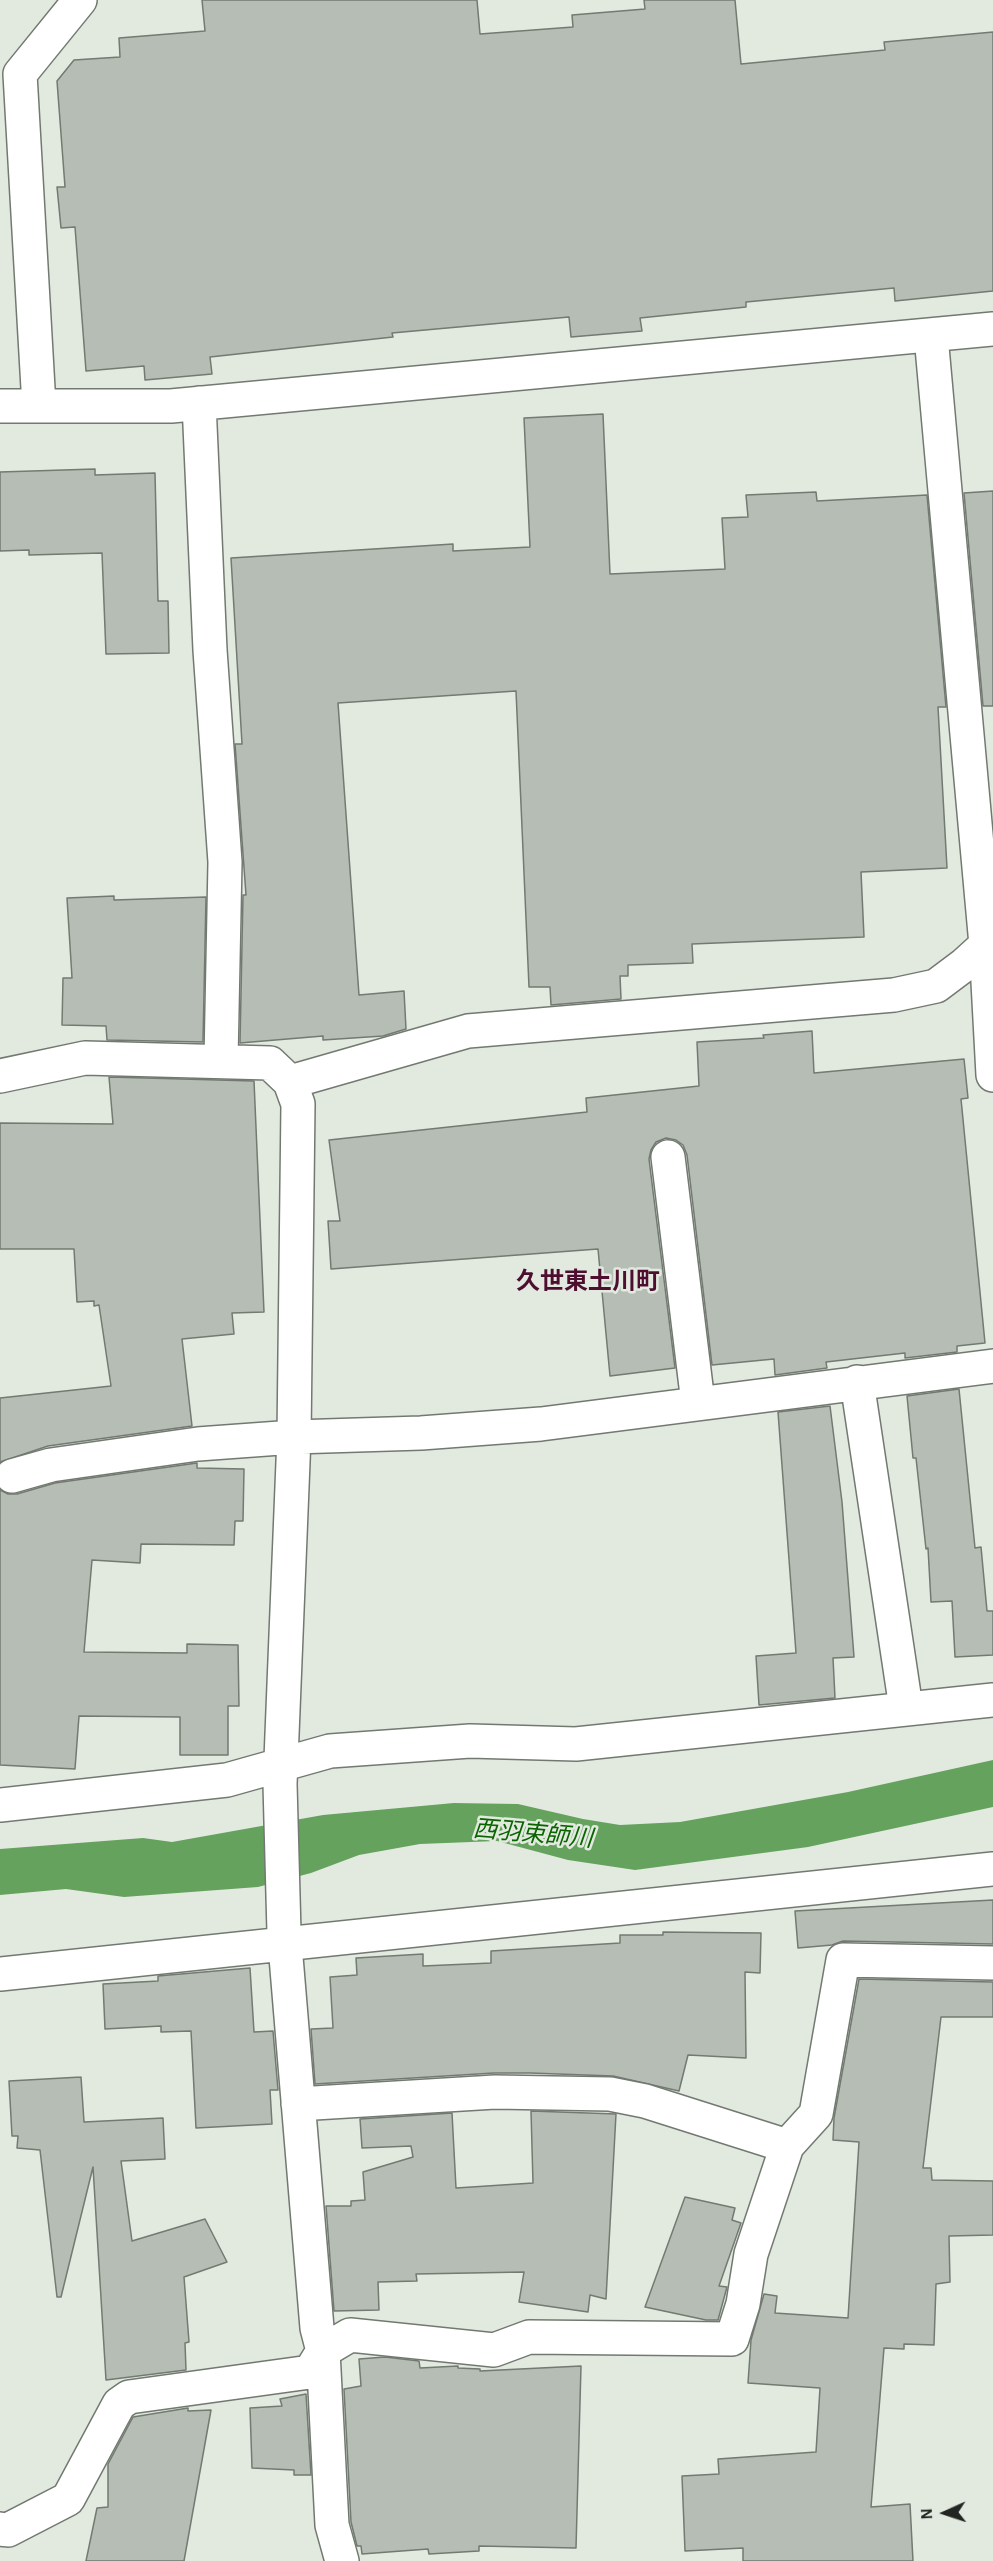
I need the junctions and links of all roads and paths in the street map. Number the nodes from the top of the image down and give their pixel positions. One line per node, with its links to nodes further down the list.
1 (80, 0): 6 (street)
2 (993, 329): 3 (street)
3 (931, 336): 4 (street); 7 (street)
4 (199, 403): 6 (street); 8 (street)
5 (0, 406): 6 (street)
6 (39, 406)
7 (986, 945): 9 (street); 11 (street)
8 (221, 1060): 10 (street); 11 (street)
9 (993, 1075)
10 (0, 1076)
11 (290, 1082): 16 (street)
12 (668, 1157): 15 (street)
13 (993, 1366): 14 (street)
14 (857, 1382): 15 (street); 19 (street)
15 (698, 1403): 16 (street)
16 (294, 1437): 17 (street); 20 (street)
17 (12, 1476)
18 (993, 1700): 19 (street)
19 (906, 1708): 20 (street)
20 (281, 1774): 21 (street); 23 (street)
21 (0, 1805)
22 (993, 1869): 23 (street)
23 (284, 1938): 25 (street); 26 (street)
24 (993, 1963): 27 (street)
25 (0, 1974)
26 (298, 2104): 27 (street); 28 (street)
27 (787, 2146): 28 (street)
28 (323, 2351): 29 (street); 30 (street)
29 (0, 2529)
30 (342, 2561)

